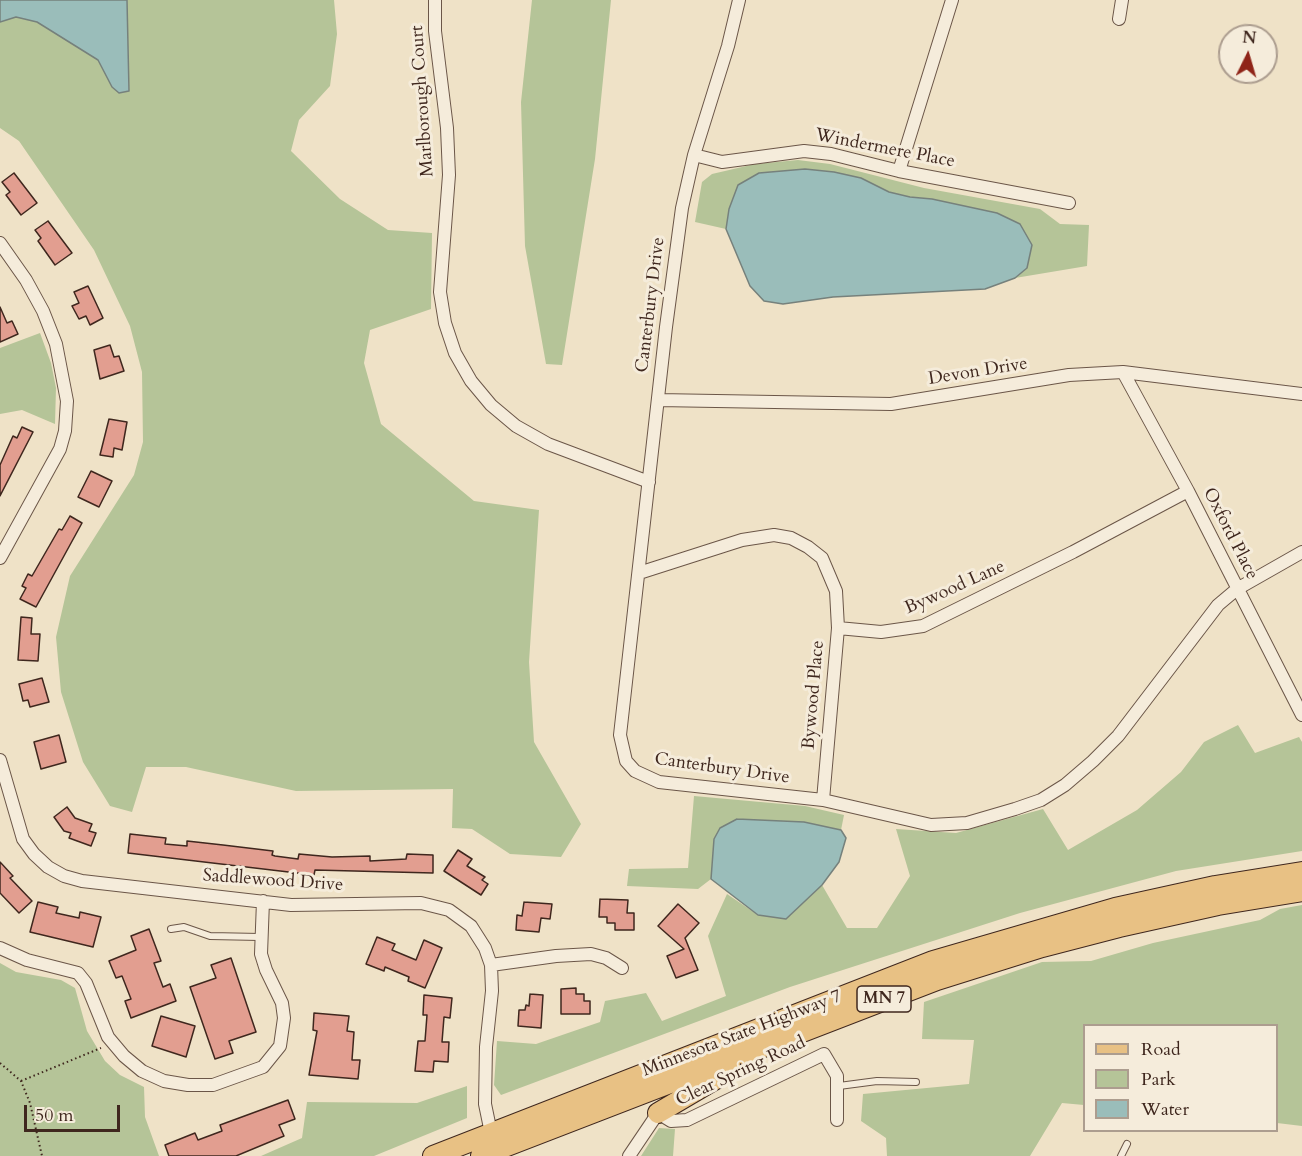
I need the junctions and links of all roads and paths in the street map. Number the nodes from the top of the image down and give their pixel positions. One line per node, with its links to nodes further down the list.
1 (435, 0): 13 (street, Marlborough Court)
2 (739, 0): 6 (street, Canterbury Drive)
3 (951, 0): 7 (street)
4 (1122, 0): 5 (street)
5 (1119, 19)
6 (694, 155): 7 (street, Windermere Place); 12 (street, Canterbury Drive)
7 (899, 171): 8 (street, Windermere Place)
8 (1069, 203)
9 (0, 243): 16 (street)
10 (1123, 372): 11 (street, Devon Drive); 12 (street, Devon Drive); 14 (street, Oxford Place)
11 (1302, 394)
12 (658, 400): 13 (street, Canterbury Drive)
13 (649, 482): 17 (street, Canterbury Drive)
14 (1188, 491): 18 (street, Oxford Place); 19 (street, Bywood Lane)
15 (1302, 552): 18 (street, Canterbury Drive)
16 (0, 558)
17 (639, 573): 19 (street); 22 (street, Canterbury Drive)
18 (1237, 589): 20 (street, Oxford Place); 22 (street, Canterbury Drive)
19 (838, 628): 22 (street, Bywood Place)
20 (1302, 715)
21 (0, 761): 25 (street, Saddlewood Drive)
22 (823, 800)
23 (1302, 872): 39 (main road, Minnesota State Highway 7 / MN 7)
24 (1302, 891): 31 (main road, Minnesota State Highway 7 / MN 7)
25 (263, 901): 27 (street); 29 (street, Saddlewood Drive)
26 (171, 929): 27 (lane)
27 (260, 937): 32 (street)
28 (0, 948): 32 (street)
29 (491, 965): 30 (street); 39 (street, Saddlewood Drive)
30 (622, 968)
31 (793, 1035): 37 (main road); 43 (main road, Minnesota State Highway 7 / MN 7)
32 (113, 1043): 34 (path)
33 (0, 1063): 34 (path)
34 (21, 1081): 41 (path)
35 (916, 1082): 36 (lane)
36 (839, 1086): 37 (street, Clear Spring Road); 38 (street, Clear Spring Road)
37 (658, 1113): 44 (street, Clear Spring Road)
38 (837, 1120)
39 (491, 1133): 42 (main road, Minnesota State Highway 7 / MN 7)
40 (1127, 1144): 45 (lane)
41 (42, 1156)
42 (433, 1156)
43 (481, 1156)
44 (628, 1156)
45 (1121, 1156)

